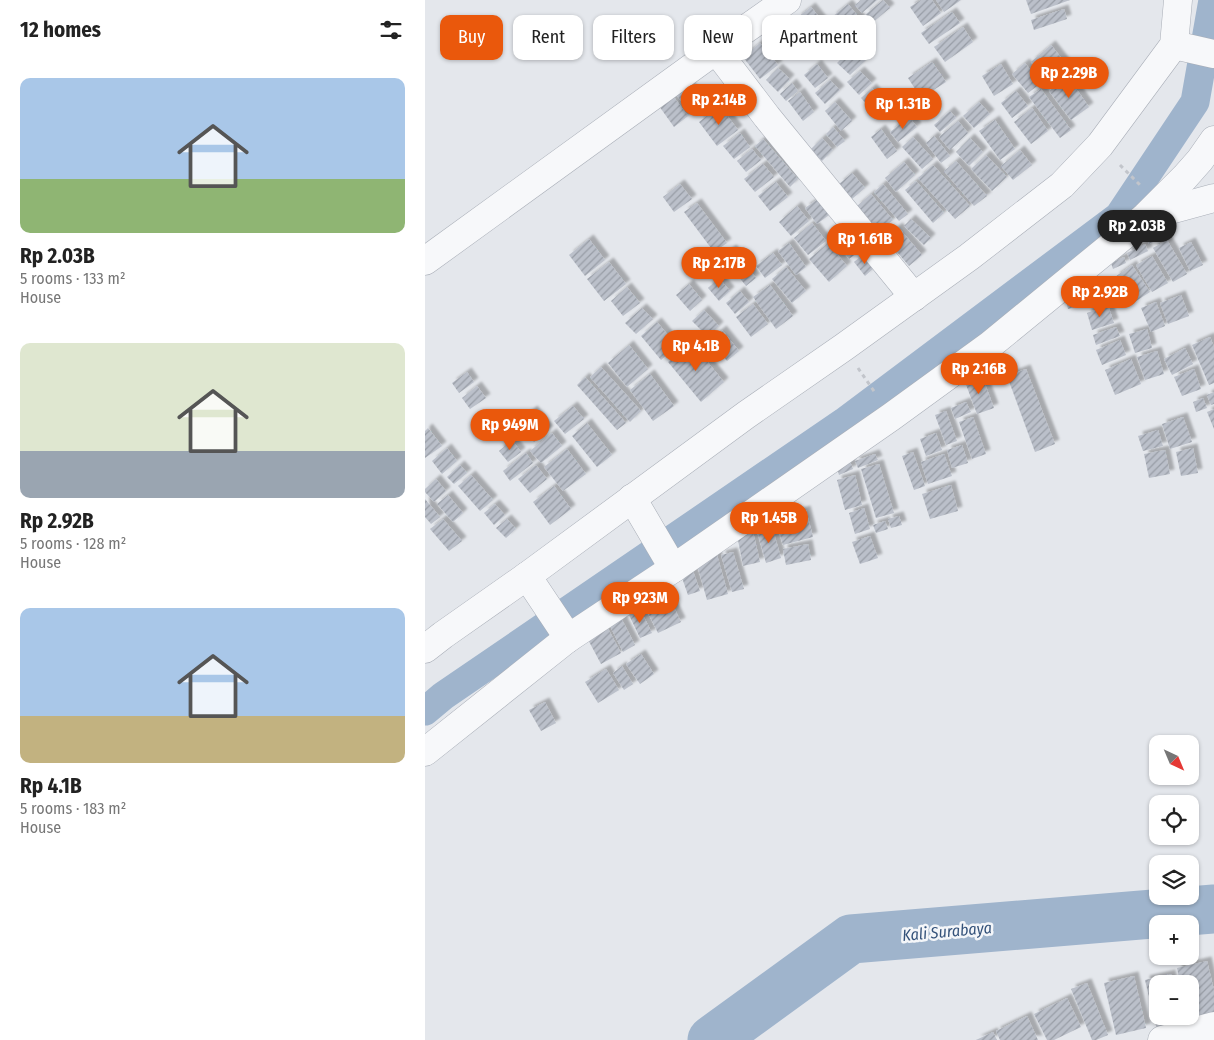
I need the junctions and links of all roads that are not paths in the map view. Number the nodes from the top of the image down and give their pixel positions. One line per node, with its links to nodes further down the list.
1 (787, 0): 3 (street)
2 (1178, 0): 4 (street)
3 (752, 25)
4 (1174, 45): 5 (street); 12 (street)
5 (1207, 53)
6 (702, 60): 11 (street)
7 (724, 60): 12 (street)
8 (1214, 140): 10 (street)
9 (1214, 198): 10 (street)
10 (1145, 216): 14 (street)
11 (425, 261)
12 (914, 296): 13 (street)
13 (638, 507): 14 (street); 15 (street)
14 (671, 564): 16 (street)
15 (531, 582): 16 (street); 17 (street)
16 (565, 635): 18 (street)
17 (425, 649)
18 (425, 752)
19 (1214, 1026): 20 (street)
20 (1162, 1040)

